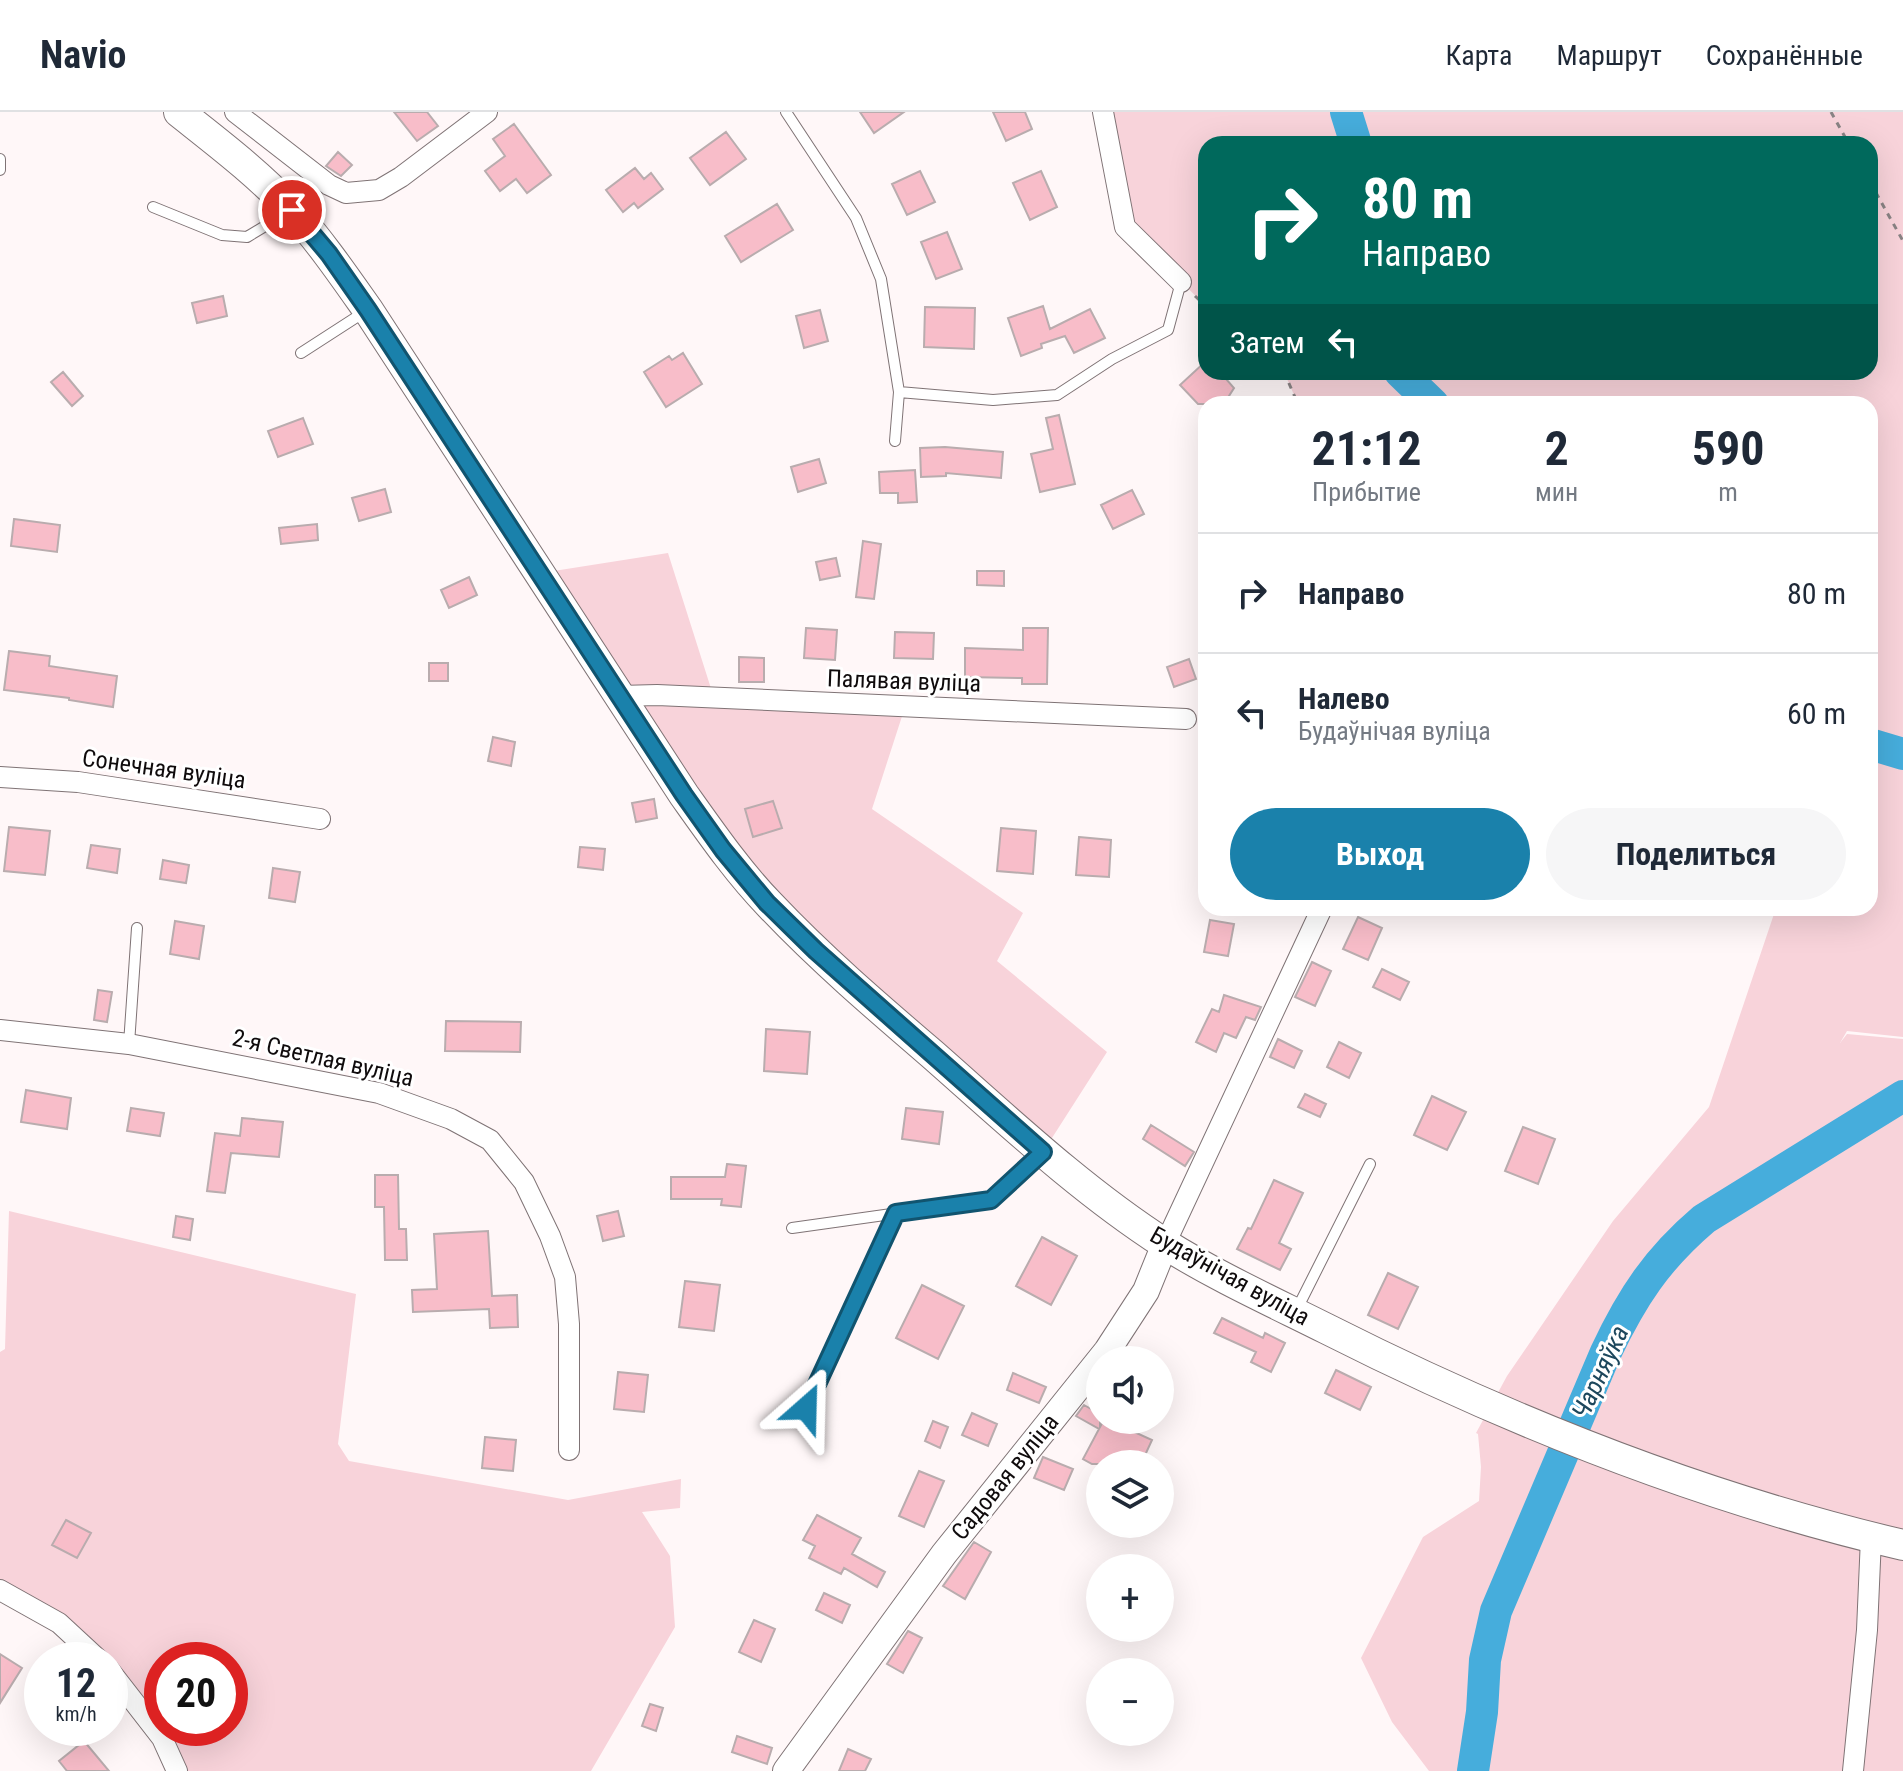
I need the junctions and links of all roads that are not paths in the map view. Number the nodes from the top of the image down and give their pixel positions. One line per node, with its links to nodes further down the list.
1 (179, 112): 9 (main road, Будаўнічая вуліца)
2 (235, 112): 3 (street)
3 (487, 112)
4 (786, 112): 13 (lane)
5 (1103, 112): 10 (street)
6 (0, 159): 7 (lane)
7 (0, 170)
8 (153, 207): 9 (lane)
9 (292, 210): 11 (main road, Будаўнічая вуліца)
10 (1181, 282): 13 (lane)
11 (368, 310): 12 (lane); 15 (main road, Будаўнічая вуліца)
12 (301, 353)
13 (899, 392): 14 (lane)
14 (895, 441)
15 (620, 696): 16 (street, Палявая вуліца); 23 (main road, Будаўнічая вуліца)
16 (1186, 719)
17 (0, 777): 18 (street, Сонечная вуліца)
18 (320, 819)
19 (1318, 916): 27 (street, Садовая вуліца)
20 (137, 928): 22 (lane)
21 (0, 1030): 22 (street, 2-я Светлая вуліца)
22 (129, 1044): 30 (street, 2-я Светлая вуліца)
23 (1043, 1152): 25 (lane); 27 (main road, Будаўнічая вуліца)
24 (1370, 1164): 28 (lane)
25 (896, 1213): 26 (lane); 29 (lane)
26 (792, 1228)
27 (1165, 1244): 28 (main road, Будаўнічая вуліца); 37 (street, Садовая вуліца)
28 (1295, 1313): 31 (main road, Будаўнічая вуліца)
29 (806, 1408)
30 (569, 1450)
31 (1871, 1538): 32 (main road, Будаўнічая вуліца); 38 (street)
32 (1903, 1545)
33 (0, 1590): 34 (street)
34 (80, 1642)
35 (128, 1691): 36 (street)
36 (177, 1771)
37 (786, 1771)
38 (1853, 1771)

